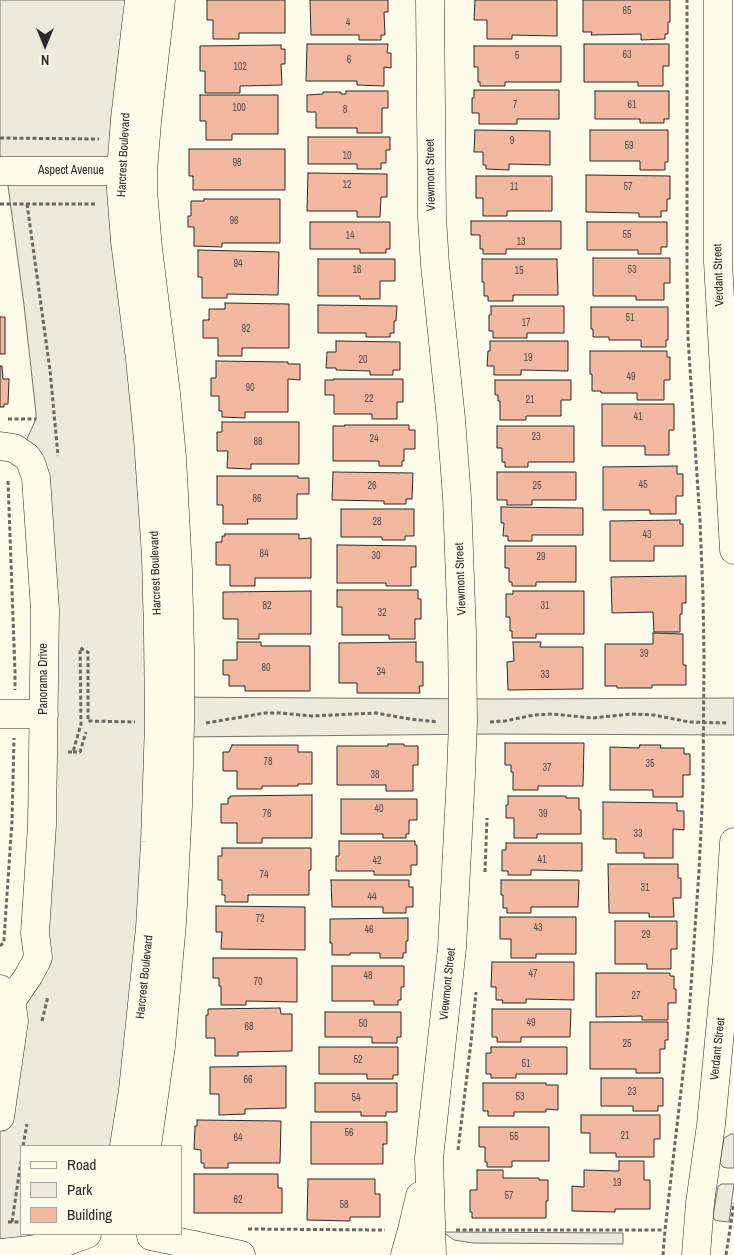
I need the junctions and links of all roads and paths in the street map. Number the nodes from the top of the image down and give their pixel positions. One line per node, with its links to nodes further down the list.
1 (139, 0): 9 (street, Harcrest Boulevard)
2 (161, 0): 9 (street, Harcrest Boulevard)
3 (430, 0): 39 (street, Viewmont Street)
4 (687, 0): 26 (path)
5 (718, 0): 16 (street, Verdant Street)
6 (0, 138): 7 (path)
7 (99, 139)
8 (0, 171): 9 (street, Aspect Avenue)
9 (132, 171): 37 (street, Harcrest Boulevard); 38 (street, Harcrest Boulevard)
10 (0, 204): 11 (path)
11 (98, 212)
12 (0, 419): 13 (path)
13 (36, 419)
14 (0, 446): 20 (street, Panorama Drive)
15 (7, 473): 17 (path)
16 (734, 550)
17 (15, 687)
18 (436, 712): 22 (path)
19 (0, 714): 20 (street)
20 (44, 714): 35 (street, Panorama Drive)
21 (134, 714): 32 (path)
22 (436, 722): 23 (path); 25 (path); 28 (path)
23 (445, 722)
24 (489, 722): 26 (path)
25 (197, 723)
26 (703, 723): 27 (path); 45 (path)
27 (727, 723)
28 (436, 728)
29 (86, 732): 32 (path)
30 (14, 750): 34 (path)
31 (61, 751): 32 (path)
32 (73, 752)
33 (734, 842): 55 (street, Verdant Street)
34 (0, 946)
35 (4, 992): 36 (street)
36 (0, 1117)
37 (124, 1145)
38 (146, 1145)
39 (430, 1158): 52 (street, Viewmont Street); 53 (street, Viewmont Street)
40 (20, 1167): 42 (path)
41 (734, 1203): 56 (path)
42 (20, 1222)
43 (393, 1230): 49 (path)
44 (450, 1230): 45 (path)
45 (664, 1230): 54 (path)
46 (84, 1235): 50 (street)
47 (86, 1235): 51 (street)
48 (152, 1242): 49 (street)
49 (242, 1242)
50 (0, 1253)
51 (80, 1255)
52 (405, 1255)
53 (432, 1255)
54 (663, 1255)
55 (696, 1255)
56 (726, 1255)

